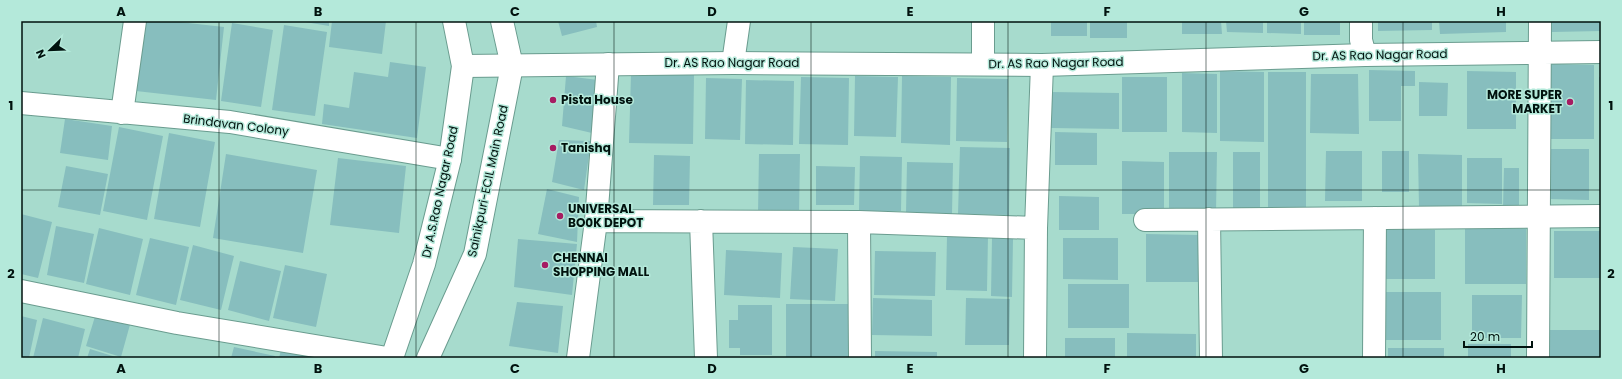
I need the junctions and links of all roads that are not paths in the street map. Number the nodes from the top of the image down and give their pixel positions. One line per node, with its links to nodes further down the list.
1 (135, 21): 18 (street)
2 (454, 21): 15 (street, Dr A.S.Rao Nagar Road)
3 (502, 21): 16 (street, Sainikpuri-ECIL Main Road)
4 (739, 21): 11 (street)
5 (983, 21): 13 (street)
6 (1361, 21): 10 (street)
7 (1540, 21): 9 (street)
8 (1601, 52): 9 (street, Dr. AS Rao Nagar Road)
9 (1540, 53): 10 (street, Dr. AS Rao Nagar Road); 22 (street)
10 (1365, 55): 14 (street, Dr. AS Rao Nagar Road)
11 (733, 63): 12 (street, Dr. AS Rao Nagar Road); 13 (street, Dr. AS Rao Nagar Road)
12 (608, 64): 16 (street, Dr. AS Rao Nagar Road); 25 (street)
13 (983, 64): 14 (street, Dr. AS Rao Nagar Road)
14 (1042, 65): 28 (street)
15 (463, 66): 16 (street, Dr. AS Rao Nagar Road); 19 (street, Dr A.S.Rao Nagar Road)
16 (512, 66): 32 (street, Sainikpuri-ECIL Main Road)
17 (21, 103): 18 (street, Brindavan Colony)
18 (122, 113): 19 (street, Brindavan Colony)
19 (450, 159): 31 (street, Dr A.S.Rao Nagar Road)
20 (1601, 216): 22 (street)
21 (1375, 218): 22 (street); 23 (street); 38 (street)
22 (1539, 218): 39 (street)
23 (1209, 219): 24 (street); 37 (street)
24 (1145, 220)
25 (596, 221): 26 (street); 33 (street)
26 (701, 221): 27 (street); 34 (street)
27 (859, 222): 28 (street); 35 (street)
28 (1036, 228): 36 (street)
29 (21, 291): 30 (street)
30 (387, 358)
31 (392, 358)
32 (428, 358)
33 (578, 358)
34 (706, 358)
35 (860, 358)
36 (1035, 358)
37 (1211, 358)
38 (1374, 358)
39 (1538, 358)

